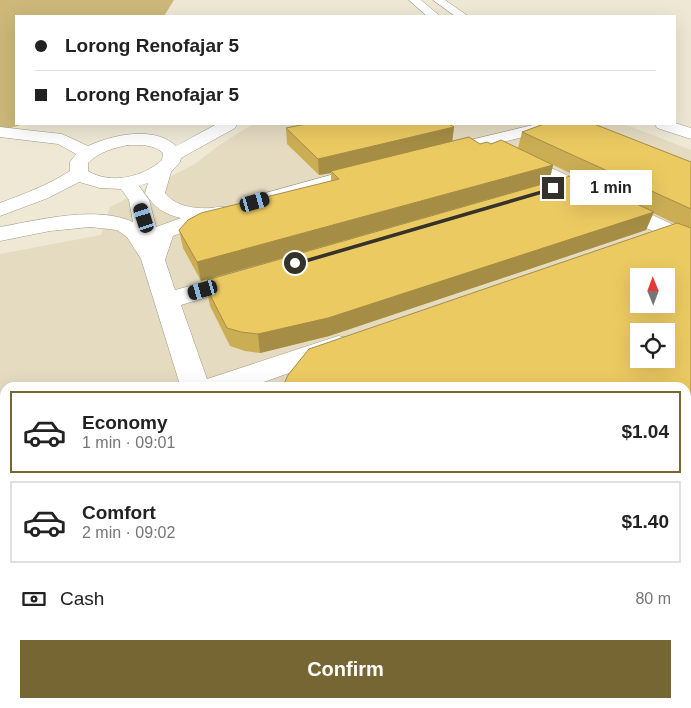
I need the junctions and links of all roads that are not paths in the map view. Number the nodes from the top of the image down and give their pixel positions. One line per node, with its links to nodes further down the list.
1 (414, 0): 3 (street)
2 (438, 0): 4 (street)
3 (433, 15)
4 (460, 15)
5 (676, 112): 6 (street)
6 (691, 118)
7 (159, 125): 15 (street)
8 (227, 125): 19 (street)
9 (566, 125): 16 (street)
10 (666, 125): 14 (street)
11 (0, 127): 12 (street)
12 (83, 130): 15 (street)
13 (0, 132): 17 (street)
14 (691, 134)
15 (125, 141): 17 (street); 19 (street)
16 (484, 142): 18 (street); 23 (street)
17 (88, 153): 21 (street)
18 (426, 156)
19 (167, 163): 22 (street); 31 (street)
20 (388, 166): 25 (street)
21 (79, 173): 22 (street); 26 (street)
22 (126, 182): 27 (street); 31 (street)
23 (571, 183): 24 (street); 29 (street)
24 (543, 191)
25 (255, 202)
26 (0, 210)
27 (22, 230): 28 (street); 31 (street)
28 (0, 234)
29 (681, 236): 30 (street)
30 (642, 240)
31 (153, 260): 33 (street)
32 (260, 274): 33 (street)
33 (166, 301): 35 (street)
34 (363, 336): 36 (street)
35 (194, 382)
36 (231, 382)

